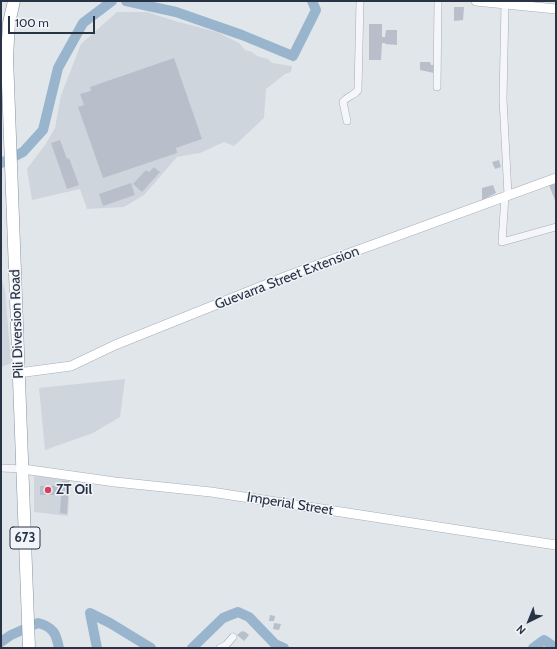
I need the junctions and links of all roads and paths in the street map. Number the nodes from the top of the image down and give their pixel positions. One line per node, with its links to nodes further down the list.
1 (14, 1): 12 (highway, Pili Diversion Road / 673)
2 (360, 1): 8 (street)
3 (438, 1): 7 (street)
4 (476, 1): 5 (street)
5 (499, 2): 6 (street); 10 (street)
6 (556, 9)
7 (437, 87)
8 (347, 121)
9 (556, 178): 10 (street, Guevarra Street Extension)
10 (506, 196): 11 (street); 12 (street, Guevarra Street Extension)
11 (556, 227)
12 (18, 372): 14 (highway, Pili Diversion Road / 673)
13 (1, 468): 14 (street)
14 (23, 469): 15 (street, Imperial Street); 17 (highway, Pili Diversion Road / 673)
15 (556, 545)
16 (233, 637): 18 (street)
17 (29, 645)
18 (220, 648)

